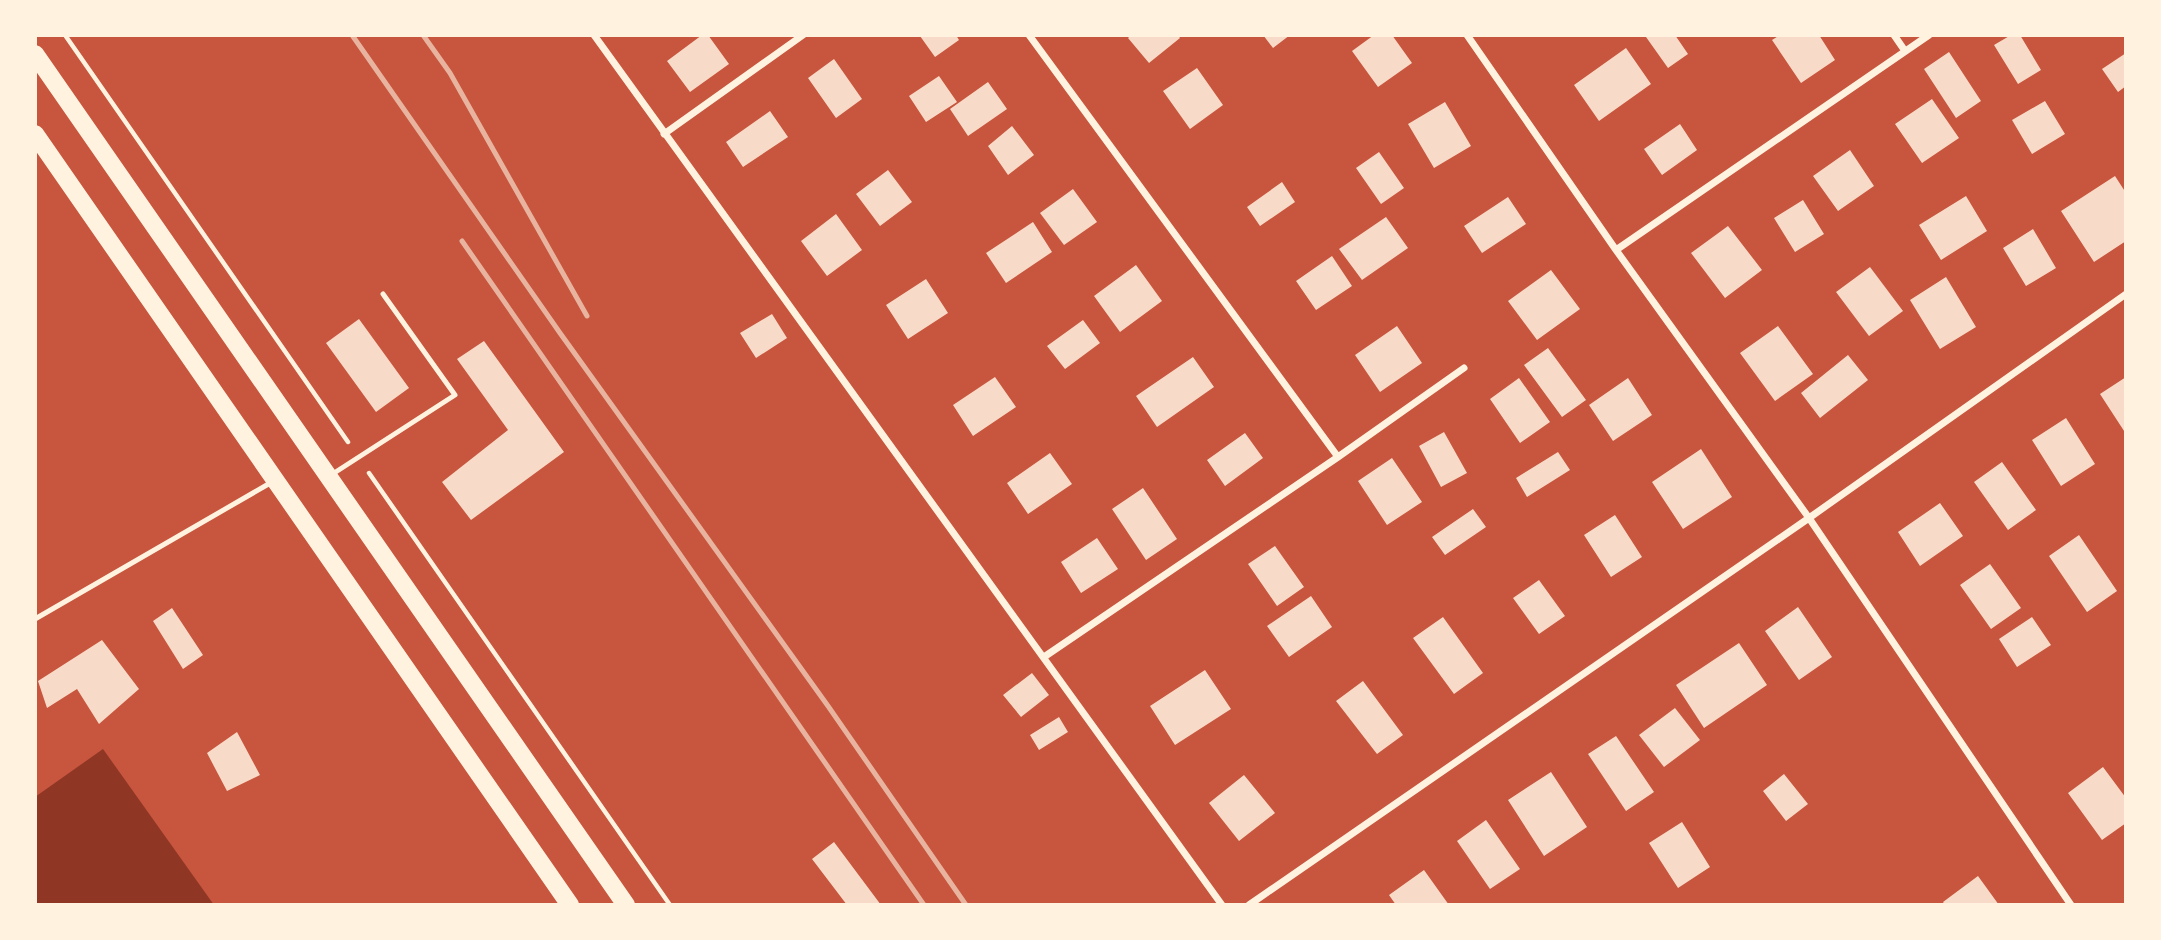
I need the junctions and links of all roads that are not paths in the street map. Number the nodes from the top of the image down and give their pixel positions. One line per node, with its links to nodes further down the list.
1 (594, 35): 10 (street)
2 (803, 35): 10 (street)
3 (1029, 35): 15 (street)
4 (1467, 35): 11 (street)
5 (1894, 35): 7 (street)
6 (1929, 35): 7 (street)
7 (1905, 51): 11 (street)
8 (35, 54): 16 (main road)
9 (35, 134): 17 (main road)
10 (664, 135): 20 (street)
11 (1616, 250): 18 (street)
12 (383, 294): 16 (lane)
13 (2126, 294): 18 (street)
14 (1464, 368): 15 (street)
15 (1338, 457): 20 (street)
16 (328, 477): 22 (main road)
17 (275, 480): 19 (lane); 21 (main road)
18 (1809, 518): 24 (street); 25 (street)
19 (35, 618)
20 (1044, 657): 23 (street)
21 (570, 905)
22 (626, 905)
23 (1222, 905)
24 (1249, 905)
25 (2071, 905)

